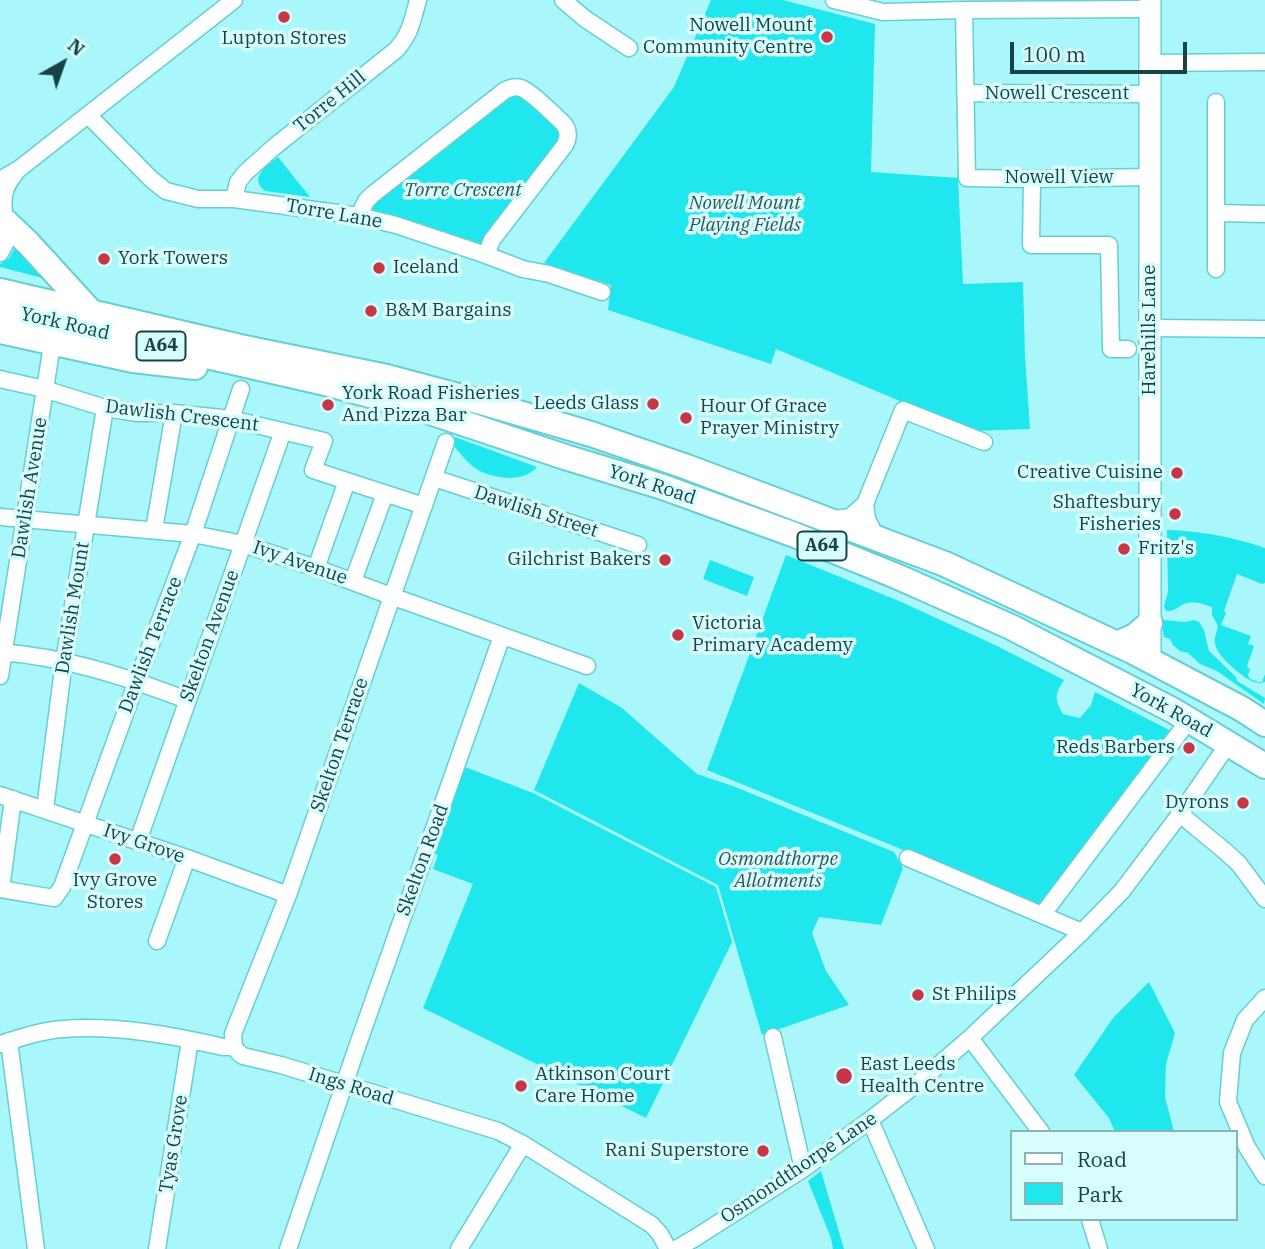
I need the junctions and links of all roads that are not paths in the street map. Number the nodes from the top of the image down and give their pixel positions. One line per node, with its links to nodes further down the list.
1 (234, 0): 14 (street)
2 (418, 0): 19 (street, Torre Hill)
3 (563, 0): 8 (street)
4 (834, 0): 6 (street)
5 (1150, 5): 7 (street); 10 (main road, Harehills Lane)
6 (883, 6): 7 (street)
7 (964, 10): 11 (street)
8 (629, 48)
9 (1265, 62): 10 (street)
10 (1150, 63): 12 (main road, Harehills Lane)
11 (965, 93): 12 (street, Nowell Crescent); 17 (street, Nowell View)
12 (1150, 94): 16 (main road, Harehills Lane)
13 (1216, 102): 20 (street)
14 (88, 115): 15 (street); 19 (street, Torre Lane)
15 (19, 169): 18 (street); 23 (street)
16 (1150, 177): 17 (street, Nowell View); 31 (main road, Harehills Lane)
17 (1032, 179): 34 (street)
18 (0, 180)
19 (234, 199): 22 (street, Torre Lane)
20 (1216, 213): 21 (street); 26 (street)
21 (1265, 214)
22 (359, 216): 25 (street, Torre Lane); 25 (street)
23 (3, 217): 24 (street); 30 (highway)
24 (0, 253)
25 (486, 255): 28 (street, Torre Lane)
26 (1216, 269)
27 (0, 291): 30 (highway, York Road / A64)
28 (602, 292)
29 (0, 309): 37 (highway, York Road / A64)
30 (93, 313): 53 (highway, York Road / A64)
31 (1150, 328): 32 (street); 63 (main road, Harehills Lane)
32 (1265, 329)
33 (0, 331): 35 (highway)
34 (1128, 349)
35 (48, 351): 37 (highway); 38 (street, Dawlish Avenue)
36 (0, 379): 38 (street, Dawlish Crescent)
37 (321, 382): 74 (highway, York Road / A64)
38 (44, 389): 40 (street, Dawlish Crescent); 52 (street, Dawlish Avenue)
39 (241, 389): 42 (street, Dawlish Terrace)
40 (105, 408): 41 (street, Dawlish Crescent); 54 (street, Dawlish Mount)
41 (174, 413): 42 (street, Dawlish Crescent); 55 (street)
42 (231, 419): 43 (street, Dawlish Crescent); 56 (street, Dawlish Terrace)
43 (283, 431): 47 (street, Dawlish Crescent); 58 (street, Skelton Avenue)
44 (446, 442): 46 (street, Skelton Terrace)
45 (984, 442): 49 (street)
46 (434, 478): 50 (street, Skelton Terrace); 59 (street, Dawlish Street)
47 (347, 481): 48 (street); 60 (street)
48 (385, 494): 50 (street); 61 (street)
49 (865, 504): 53 (street); 57 (street)
50 (424, 506): 62 (street, Skelton Terrace)
51 (0, 517): 52 (street, Ivy Avenue)
52 (25, 519): 54 (street, Ivy Avenue); 66 (street, Dawlish Avenue)
53 (827, 519): 57 (highway, York Road / A64)
54 (87, 524): 55 (street, Ivy Avenue); 68 (street, Dawlish Mount)
55 (154, 530): 56 (street, Ivy Avenue)
56 (193, 534): 58 (street, Ivy Avenue); 71 (street, Dawlish Terrace)
57 (876, 537): 65 (highway, York Road / A64)
58 (243, 544): 60 (street, Ivy Avenue); 73 (street, Skelton Avenue)
59 (638, 545)
60 (316, 568): 61 (street, Ivy Avenue)
61 (353, 581): 62 (street, Ivy Avenue)
62 (391, 596): 64 (street, Ivy Avenue); 86 (street, Skelton Terrace)
63 (1150, 623): 65 (highway); 67 (main road, Harehills Lane)
64 (502, 636): 69 (street, Ivy Avenue); 97 (street, Skelton Road)
65 (1117, 644): 67 (highway, York Road / A64)
66 (2, 652): 68 (street); 70 (street, Dawlish Avenue)
67 (1150, 659): 72 (highway, York Road / A64); 74 (highway)
68 (64, 661): 71 (street); 79 (street, Dawlish Mount)
69 (587, 666)
70 (0, 676)
71 (136, 681): 73 (street); 81 (street, Dawlish Terrace)
72 (1214, 694): 75 (highway, York Road / A64); 76 (highway)
73 (187, 700): 82 (street, Skelton Avenue)
74 (1181, 715): 76 (highway, York Road / A64); 88 (street)
75 (1265, 724)
76 (1228, 743): 77 (highway, York Road / A64); 80 (street, Osmondthorpe Lane)
77 (1265, 766)
78 (7, 797): 79 (street, Ivy Grove); 85 (street)
79 (45, 809): 81 (street, Ivy Grove)
80 (1180, 814): 87 (street); 89 (street, Osmondthorpe Lane)
81 (85, 823): 82 (street, Ivy Grove); 85 (street, Dawlish Terrace)
82 (138, 841): 83 (street, Ivy Grove)
83 (187, 858): 86 (street, Ivy Grove); 90 (street)
84 (908, 858): 88 (street)
85 (0, 889)
86 (288, 895): 96 (street, Skelton Terrace)
87 (1265, 899)
88 (1043, 914): 89 (street)
89 (1082, 932): 93 (street, Osmondthorpe Lane)
90 (157, 940)
91 (1265, 998): 102 (street)
92 (774, 1037): 101 (street)
93 (970, 1038): 98 (street, Osmondthorpe Lane); 99 (street)
94 (190, 1040): 95 (street, Ings Road); 96 (street, Ings Road); 105 (street, Tyas Grove)
95 (5, 1042): 104 (street)
96 (233, 1047): 97 (street, Ings Road)
97 (345, 1085): 100 (street, Ings Road); 106 (street, Skelton Road)
98 (870, 1120): 101 (street, Osmondthorpe Lane); 110 (street)
99 (1039, 1130)
100 (523, 1144): 107 (street); 108 (street, Ings Road)
101 (803, 1168): 109 (street, Osmondthorpe Lane)
102 (1265, 1176)
103 (1091, 1221): 111 (street)
104 (36, 1249)
105 (157, 1249)
106 (288, 1249)
107 (459, 1249)
108 (668, 1249)
109 (676, 1249)
110 (926, 1249)
111 (1100, 1249)

